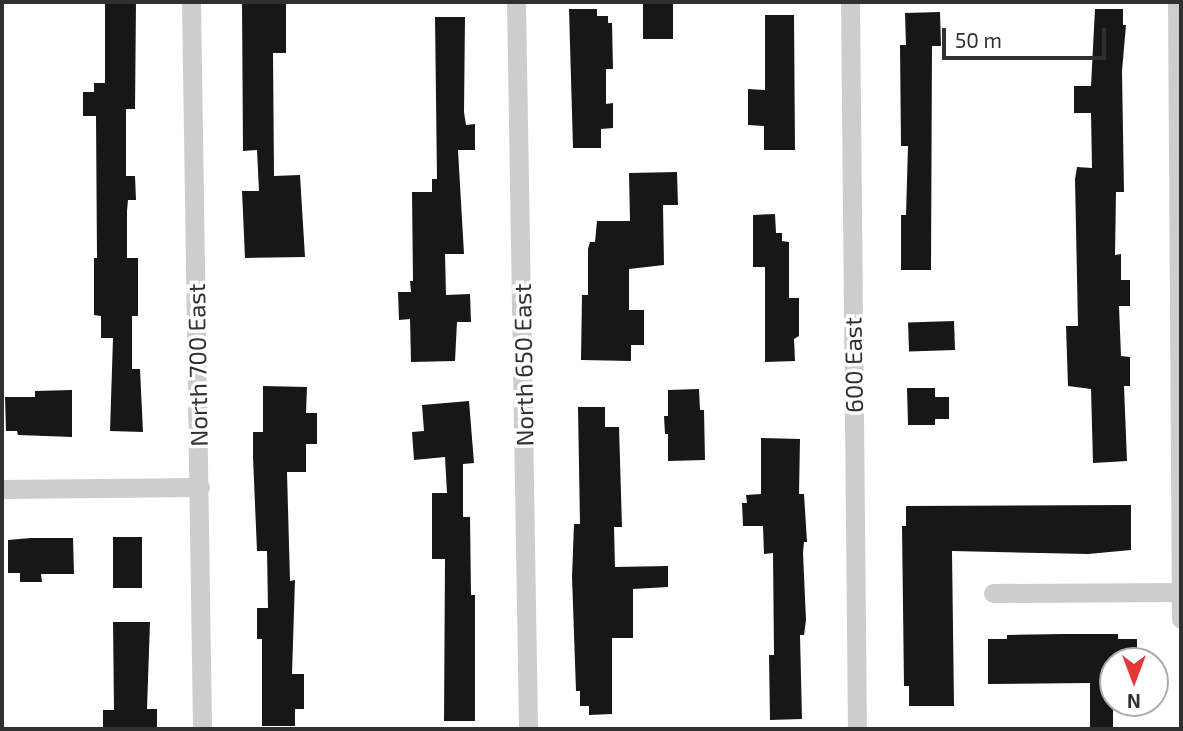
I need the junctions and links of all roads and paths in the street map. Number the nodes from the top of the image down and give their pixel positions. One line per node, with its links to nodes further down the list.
1 (191, 2): 5 (street, North 700 East)
2 (516, 2): 11 (street, North 650 East)
3 (850, 2): 12 (street, 600 East)
4 (1177, 2): 8 (street)
5 (200, 487): 6 (street); 10 (street, North 700 East)
6 (2, 489)
7 (993, 593): 8 (street)
8 (1180, 605): 9 (street)
9 (1181, 619)
10 (202, 729)
11 (528, 729)
12 (857, 729)

